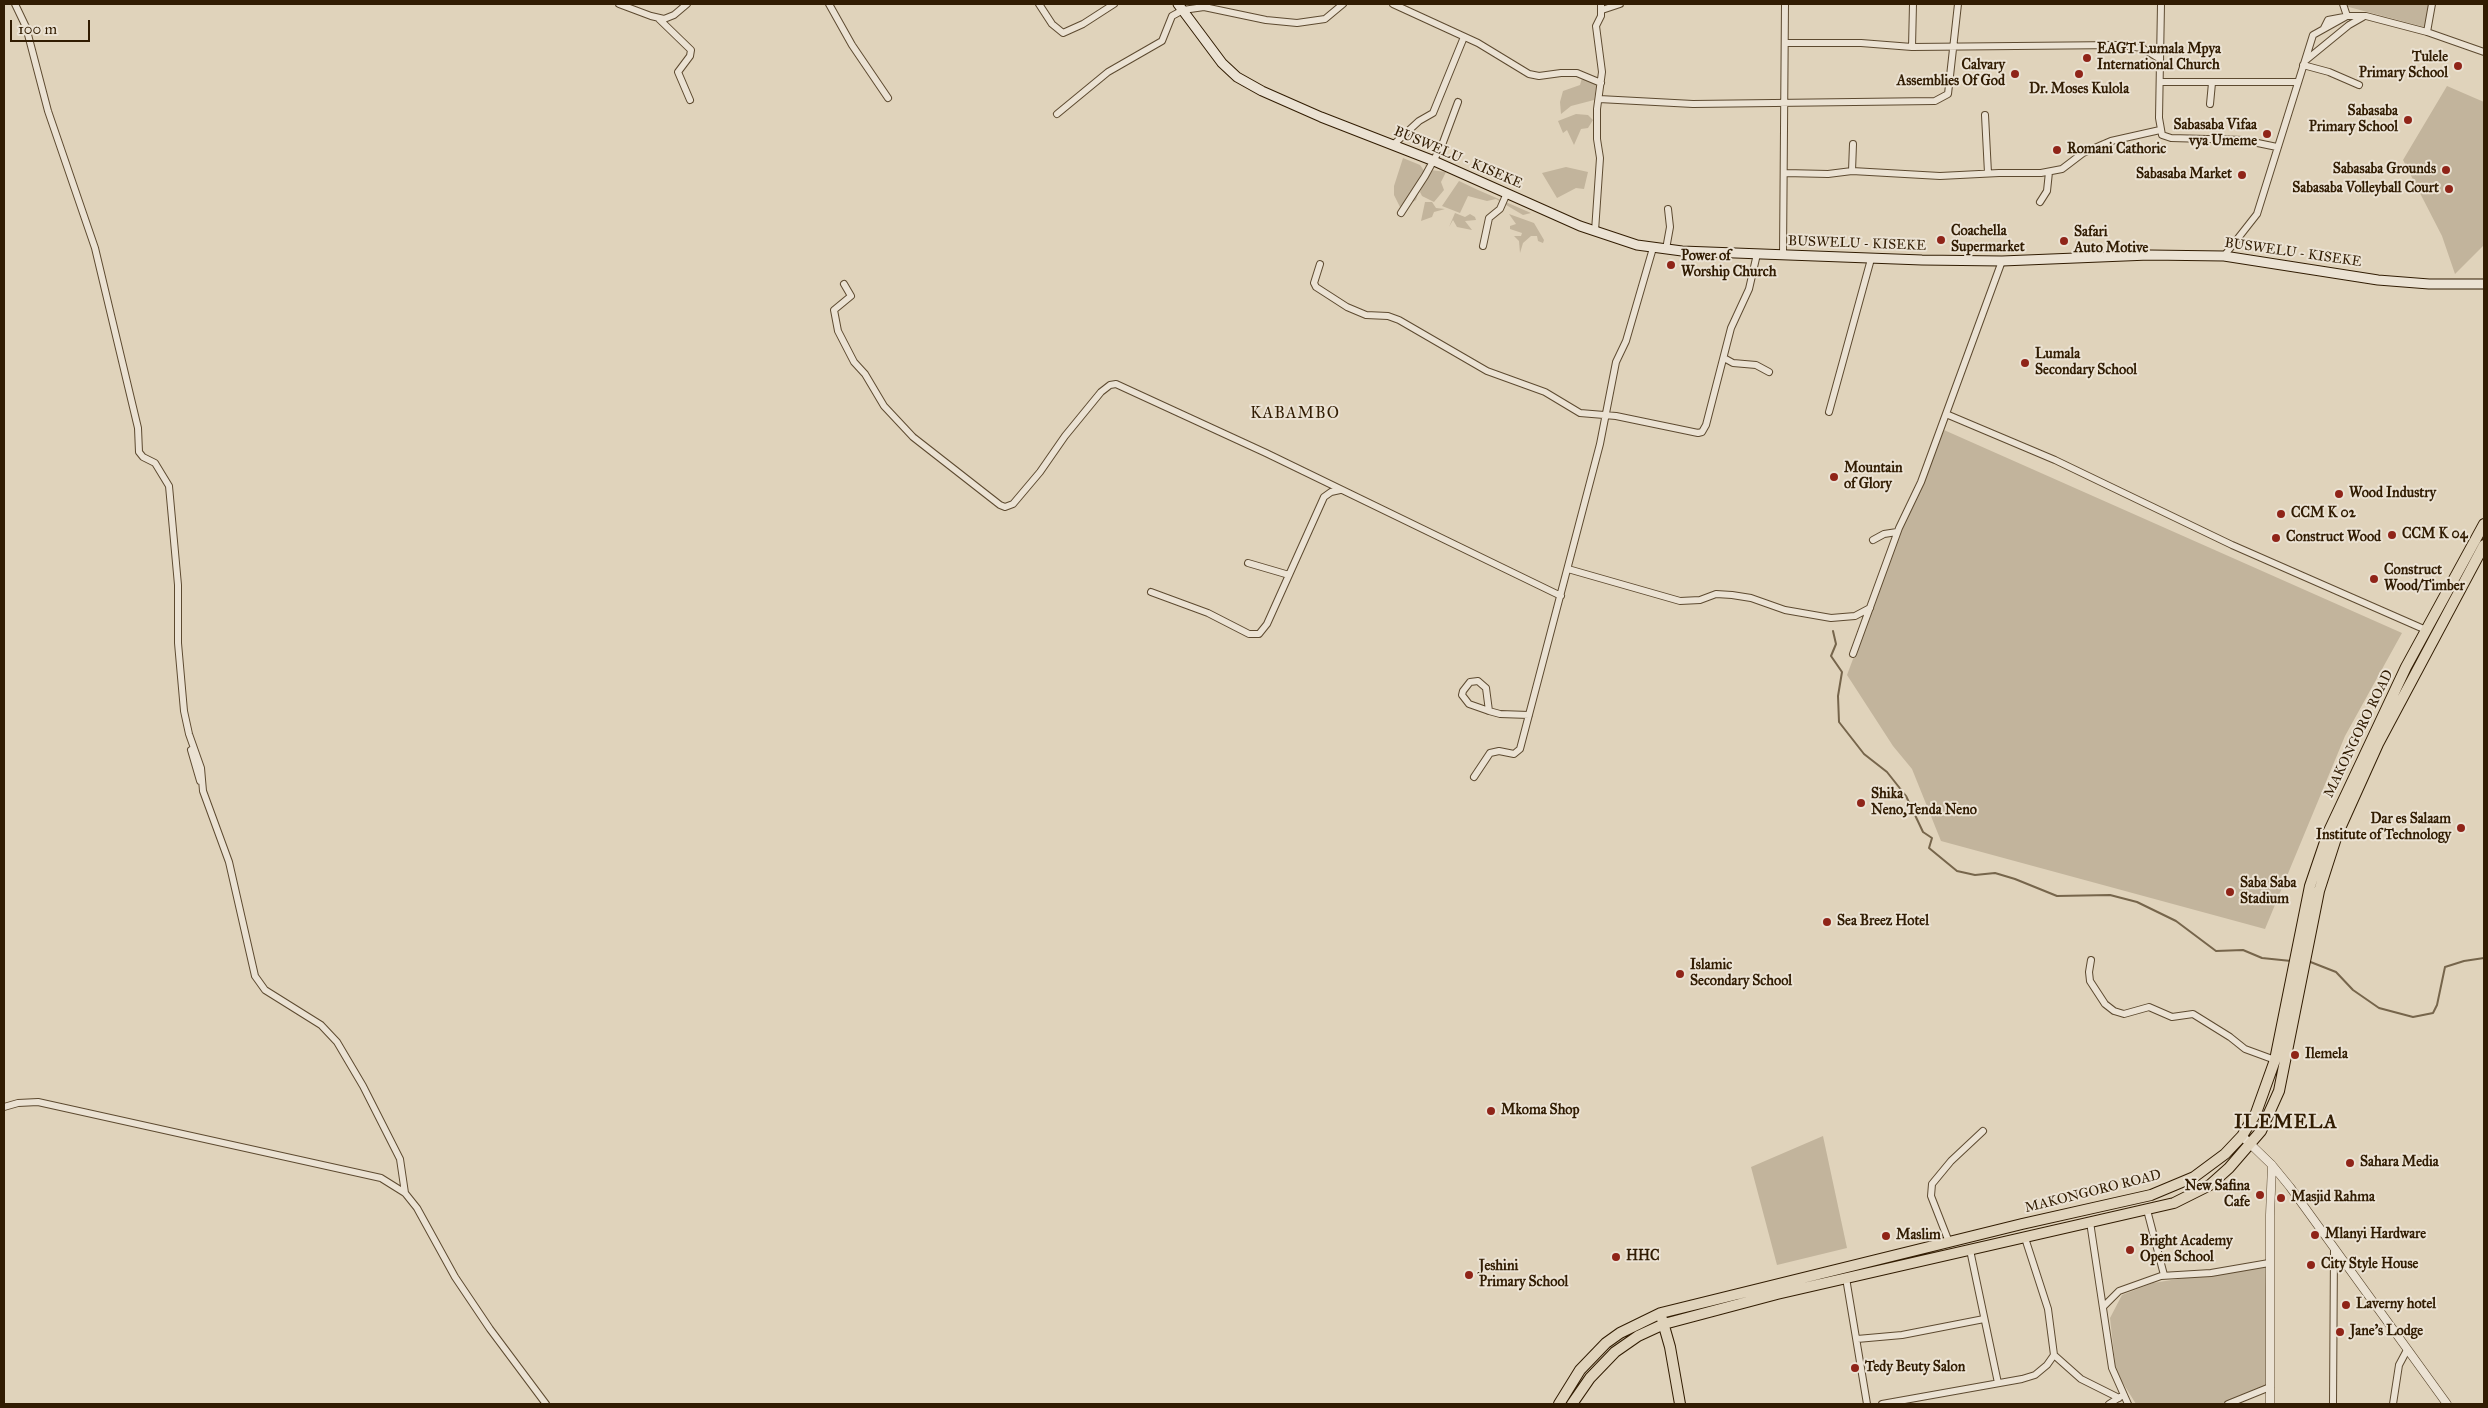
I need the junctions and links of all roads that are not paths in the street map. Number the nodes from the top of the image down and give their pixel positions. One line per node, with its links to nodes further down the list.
1 (15, 4): 97 (street)
2 (619, 4): 20 (street)
3 (688, 4): 20 (street)
4 (829, 4): 34 (street)
5 (1039, 4): 6 (street)
6 (1114, 4)
7 (1343, 4): 16 (street)
8 (1393, 4): 22 (street)
9 (1620, 4): 17 (street)
10 (1785, 4): 23 (street)
11 (1913, 4): 25 (street)
12 (1958, 4): 24 (street)
13 (2161, 4): 27 (street)
14 (2343, 4): 18 (street)
15 (2432, 4): 21 (street)
16 (1180, 7): 40 (street); 44 (main road, BUSWELU - KISEKE)
17 (1601, 7): 32 (street)
18 (2346, 16): 19 (street); 28 (street)
19 (2366, 16): 21 (street); 28 (street)
20 (659, 19): 36 (street)
21 (2427, 32): 26 (street)
22 (1464, 37): 32 (street); 44 (street)
23 (1785, 43): 25 (street); 38 (street)
24 (1953, 46): 25 (street); 27 (street); 38 (street)
25 (1912, 47)
26 (2484, 52)
27 (2160, 59): 29 (street)
28 (2304, 63): 31 (street); 33 (street)
29 (2160, 82): 30 (street); 42 (street)
30 (2212, 82): 31 (street); 39 (street)
31 (2298, 82): 45 (street)
32 (1601, 83): 35 (street)
33 (2359, 85)
34 (888, 98)
35 (1599, 99): 38 (street); 55 (street)
36 (690, 100)
37 (1458, 102): 46 (street)
38 (1784, 102): 49 (street)
39 (2210, 104)
40 (1057, 114)
41 (1985, 114): 50 (street)
42 (2160, 130): 45 (street); 48 (street)
43 (1853, 144): 47 (street)
44 (1393, 145): 46 (main road, BUSWELU - KISEKE)
45 (2277, 147): 61 (street)
46 (1434, 161): 51 (main road, BUSWELU - KISEKE); 54 (street)
47 (1852, 171): 49 (street); 50 (street)
48 (2048, 172): 50 (street); 52 (street)
49 (1785, 173): 60 (street)
50 (1988, 173)
51 (1507, 193): 55 (main road, BUSWELU - KISEKE); 56 (street)
52 (2040, 202)
53 (1668, 209): 58 (street)
54 (1401, 213)
55 (1595, 232): 57 (main road, BUSWELU - KISEKE)
56 (1483, 246)
57 (1652, 248): 58 (main road, BUSWELU - KISEKE); 71 (street)
58 (1666, 249): 59 (main road, BUSWELU - KISEKE)
59 (1757, 254): 60 (main road, BUSWELU - KISEKE); 67 (street)
60 (1784, 255): 62 (main road, BUSWELU - KISEKE)
61 (2224, 256): 63 (main road, BUSWELU - KISEKE); 66 (main road, BUSWELU - KISEKE)
62 (1871, 259): 63 (main road, BUSWELU - KISEKE); 69 (street)
63 (2002, 261): 70 (street)
64 (1320, 264): 71 (street)
65 (844, 284): 72 (street)
66 (2484, 284)
67 (1724, 358): 68 (street); 71 (street)
68 (1769, 372)
69 (1829, 412)
70 (1946, 414): 74 (street); 83 (street)
71 (1607, 415): 78 (street)
72 (1340, 490): 79 (street); 81 (street)
73 (2484, 524): 83 (main road, MAKONGORO ROAD)
74 (1897, 532): 75 (street); 82 (street)
75 (1873, 540)
76 (2484, 545): 88 (main road, MAKONGORO ROAD)
77 (1248, 563): 79 (street)
78 (1568, 569): 81 (street); 82 (street)
79 (1289, 575): 80 (street)
80 (1151, 592)
81 (1561, 596): 86 (street)
82 (1870, 608): 84 (street)
83 (2426, 630): 88 (main road, MAKONGORO ROAD)
84 (1853, 654)
85 (1489, 711): 85 (street); 86 (street)
86 (1528, 714): 87 (street)
87 (1474, 777)
88 (2303, 939): 90 (main road, MAKONGORO ROAD)
89 (2091, 960): 91 (street)
90 (2297, 971): 91 (main road, MAKONGORO ROAD); 95 (main road, MAKONGORO ROAD)
91 (2275, 1060): 94 (main road, MAKONGORO ROAD)
92 (4, 1108): 97 (street)
93 (1983, 1131): 101 (street)
94 (2242, 1136): 95 (street); 101 (main road, MAKONGORO ROAD)
95 (2252, 1144): 96 (street); 98 (main road, MAKONGORO ROAD)
96 (2272, 1165): 102 (street); 104 (street)
97 (405, 1193): 117 (street)
98 (2147, 1210): 99 (main road, MAKONGORO ROAD); 105 (street)
99 (2090, 1222): 100 (main road, MAKONGORO ROAD); 107 (street)
100 (2025, 1238): 103 (main road, MAKONGORO ROAD); 113 (street)
101 (1949, 1242): 108 (main road, MAKONGORO ROAD)
102 (2334, 1249): 112 (street); 127 (street)
103 (1970, 1250): 106 (main road, MAKONGORO ROAD); 109 (street)
104 (2269, 1263): 105 (street); 115 (street)
105 (2164, 1275): 107 (street)
106 (1846, 1278): 110 (main road, MAKONGORO ROAD); 111 (street)
107 (2104, 1306): 116 (street)
108 (1661, 1313): 110 (main road); 118 (main road, MAKONGORO ROAD)
109 (1984, 1320): 111 (street); 114 (street)
110 (1664, 1324): 119 (main road, MAKONGORO ROAD); 120 (main road)
111 (1857, 1339): 121 (street)
112 (2407, 1350): 128 (street); 129 (street)
113 (2054, 1355): 114 (street); 116 (street)
114 (1998, 1383): 122 (street)
115 (2270, 1387): 125 (street); 126 (street)
116 (2121, 1397): 123 (street); 124 (street)
117 (546, 1404)
118 (1559, 1404)
119 (1572, 1404)
120 (1680, 1404)
121 (1867, 1404)
122 (1882, 1404)
123 (2108, 1404)
124 (2128, 1404)
125 (2228, 1404)
126 (2270, 1404)
127 (2333, 1404)
128 (2393, 1404)
129 (2446, 1404)

